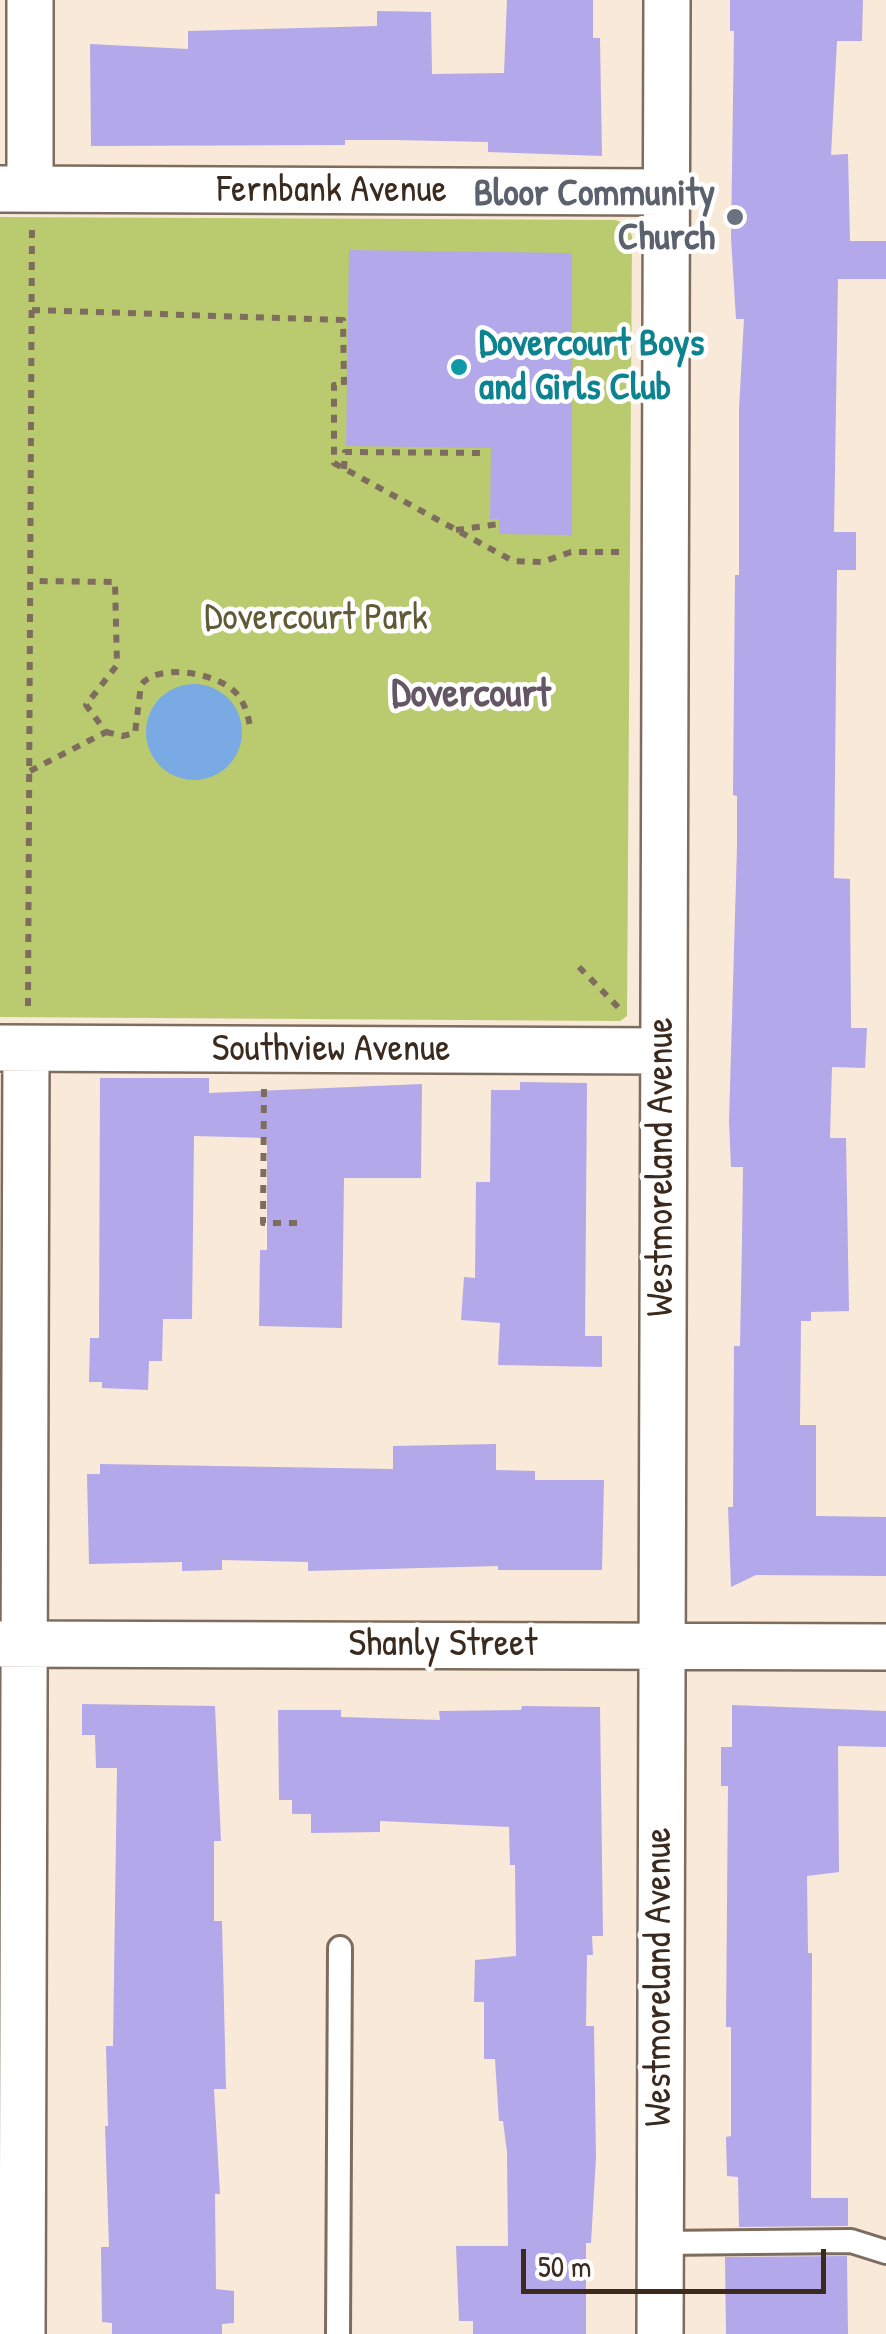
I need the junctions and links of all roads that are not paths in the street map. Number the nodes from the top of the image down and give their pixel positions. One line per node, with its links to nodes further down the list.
1 (30, 0): 4 (street)
2 (666, 0): 3 (street, Westmoreland Avenue)
3 (664, 192): 4 (street, Fernbank Avenue); 5 (street, Westmoreland Avenue)
4 (21, 197)
5 (648, 1036): 6 (street, Southview Avenue); 8 (street, Westmoreland Avenue)
6 (18, 1040): 7 (street)
7 (12, 1644): 8 (street, Shanly Street); 13 (street)
8 (660, 1646): 9 (street, Shanly Street); 11 (street, Westmoreland Avenue)
9 (886, 1647)
10 (340, 1948): 14 (lane)
11 (660, 2242): 12 (lane); 15 (street, Westmoreland Avenue)
12 (886, 2252)
13 (22, 2334)
14 (338, 2334)
15 (660, 2334)

